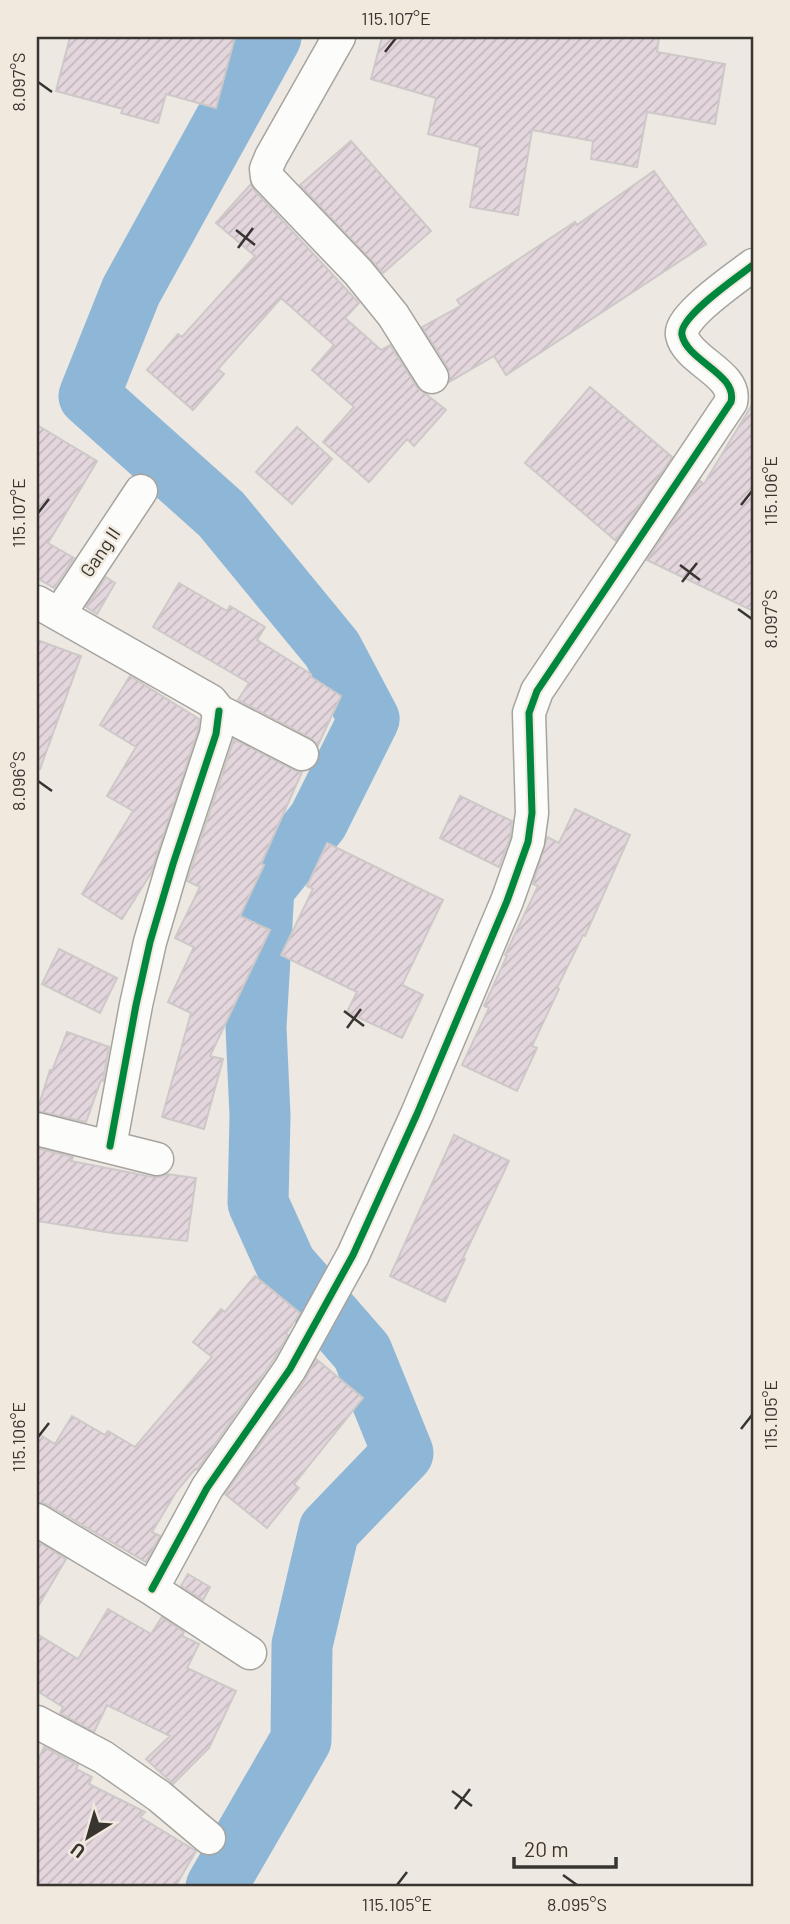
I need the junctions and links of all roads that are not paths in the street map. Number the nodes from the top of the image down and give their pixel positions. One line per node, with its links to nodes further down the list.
1 (339, 37): 3 (street)
2 (753, 265): 12 (street)
3 (432, 377)
4 (141, 491): 5 (street, Gang II)
5 (43, 607): 6 (street)
6 (219, 711): 7 (street); 9 (street)
7 (302, 754)
8 (37, 1129): 9 (street)
9 (110, 1146): 10 (street)
10 (157, 1158)
11 (37, 1520): 12 (street)
12 (152, 1589): 13 (street)
13 (250, 1653)
14 (37, 1722): 15 (street)
15 (209, 1838)

